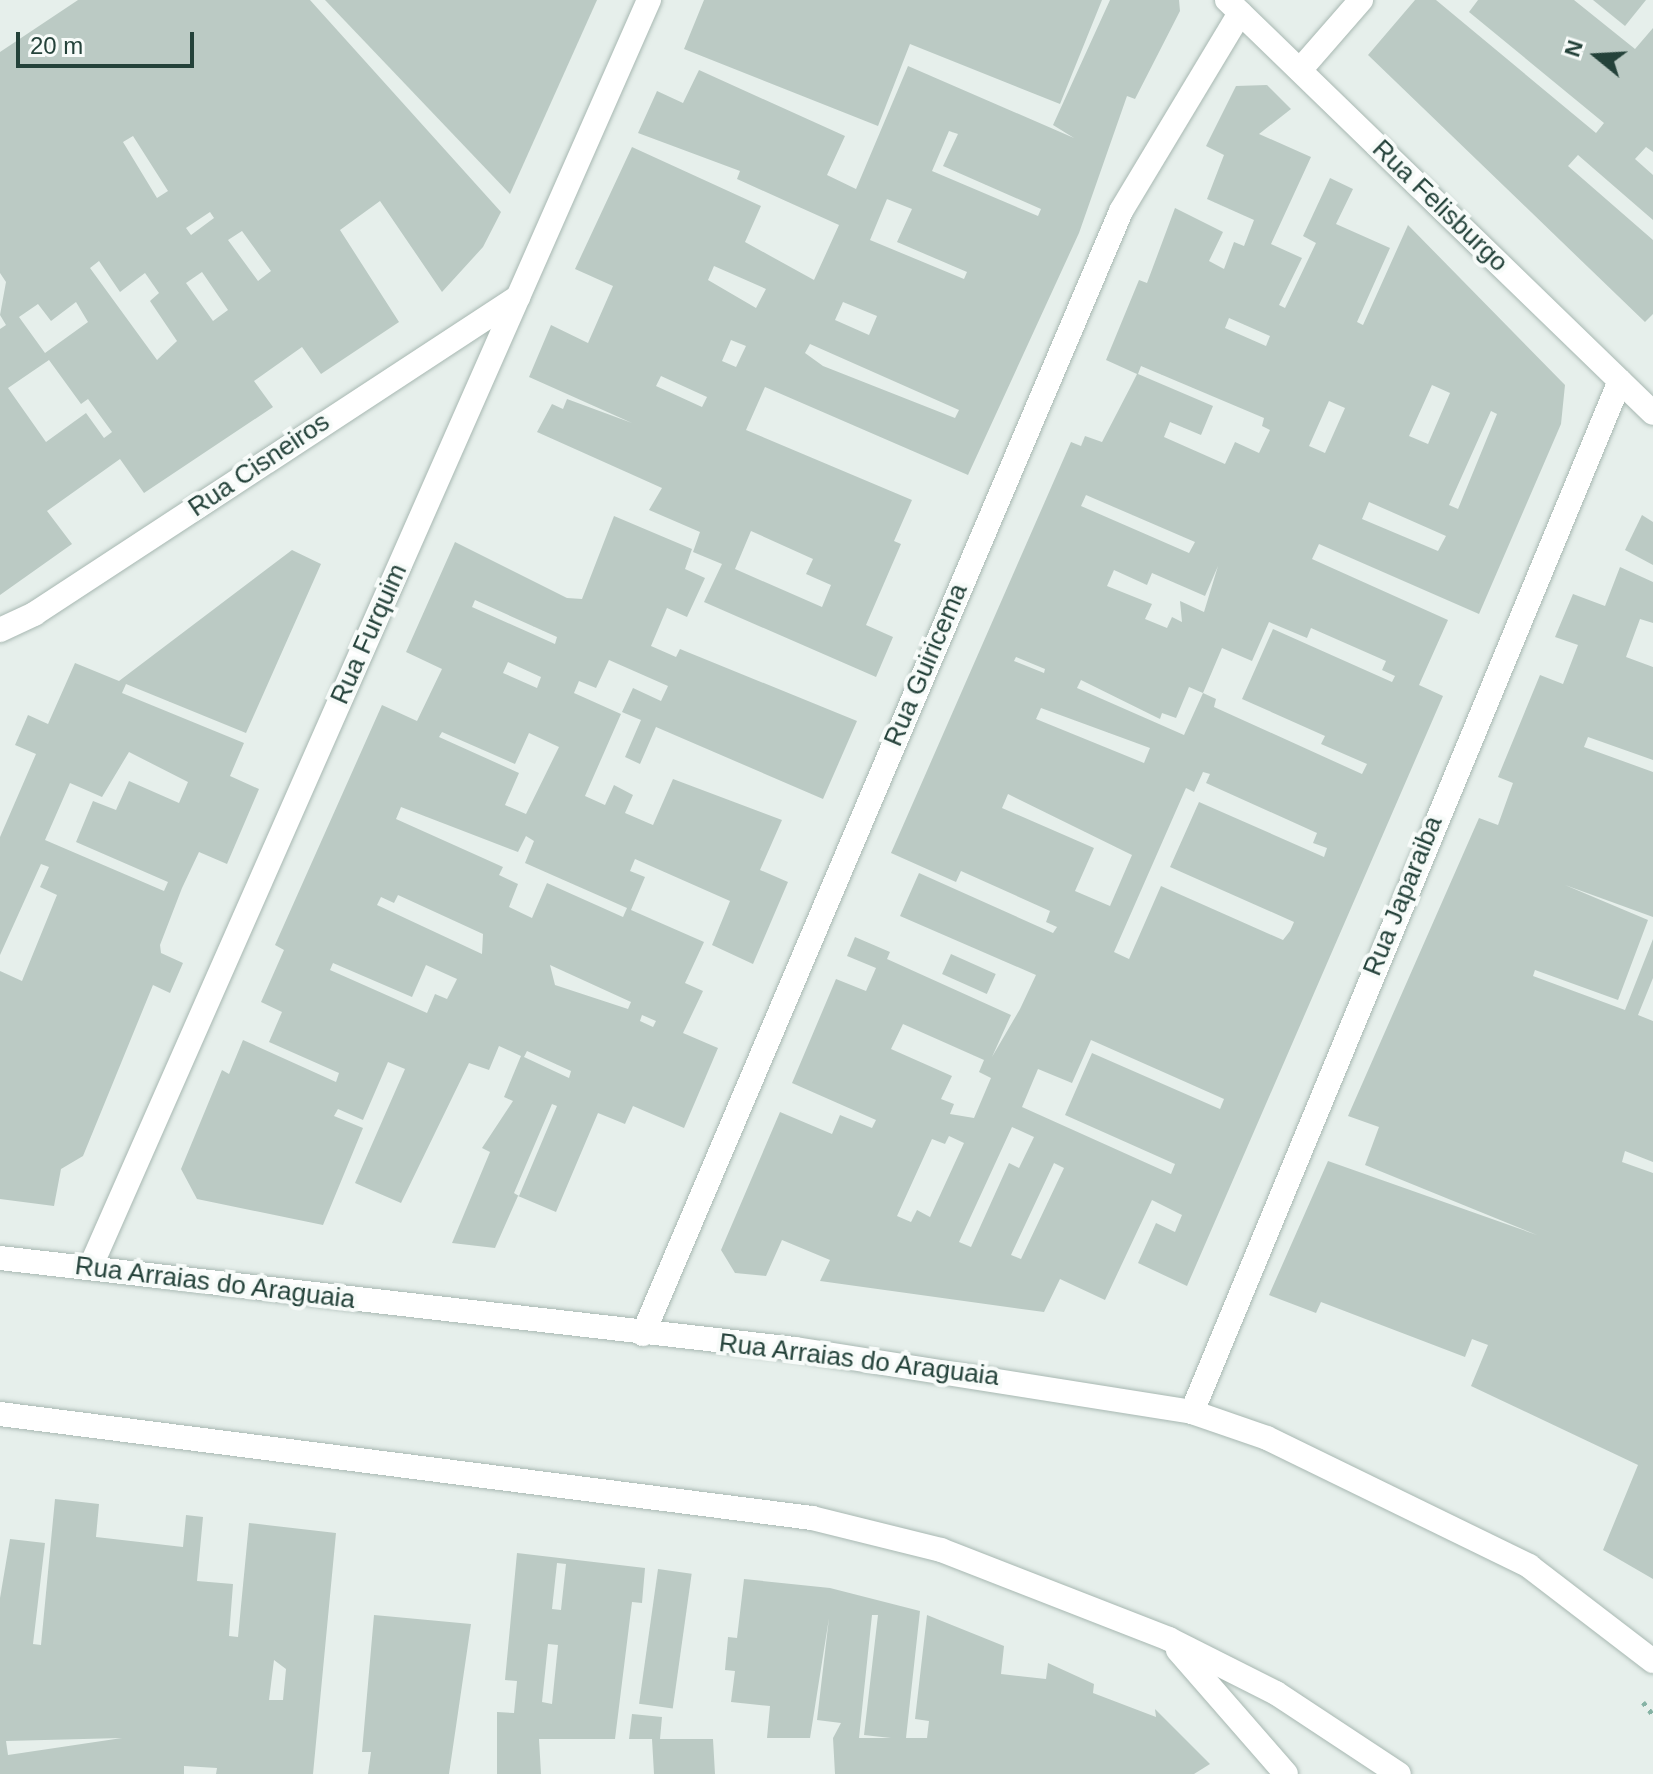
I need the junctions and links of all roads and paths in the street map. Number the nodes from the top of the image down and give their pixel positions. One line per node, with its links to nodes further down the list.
1 (649, 0): 5 (street, Rua Furquim)
2 (1361, 0): 4 (street)
3 (1233, 6): 4 (street, Rua Felisburgo); 11 (street, Rua Guiricema)
4 (1300, 70): 6 (street, Rua Felisburgo)
5 (518, 297): 8 (street, Rua Cisneiros); 10 (street, Rua Furquim)
6 (1620, 381): 7 (street, Rua Felisburgo); 12 (street, Rua Japaraiba)
7 (1653, 413)
8 (0, 630)
9 (0, 1258): 10 (street, Rua Arraias do Araguaia)
10 (90, 1268): 11 (street, Rua Arraias do Araguaia)
11 (643, 1334): 12 (street, Rua Arraias do Araguaia)
12 (1192, 1412): 15 (street, Rua Arraias do Araguaia)
13 (0, 1414): 14 (street)
14 (1169, 1639): 20 (street); 21 (street)
15 (1628, 1639): 16 (street); 17 (street, Rua Arraias do Araguaia)
16 (1653, 1644)
17 (1653, 1661)
18 (1636, 1693): 19 (path)
19 (1653, 1715)
20 (1286, 1774)
21 (1399, 1774)

